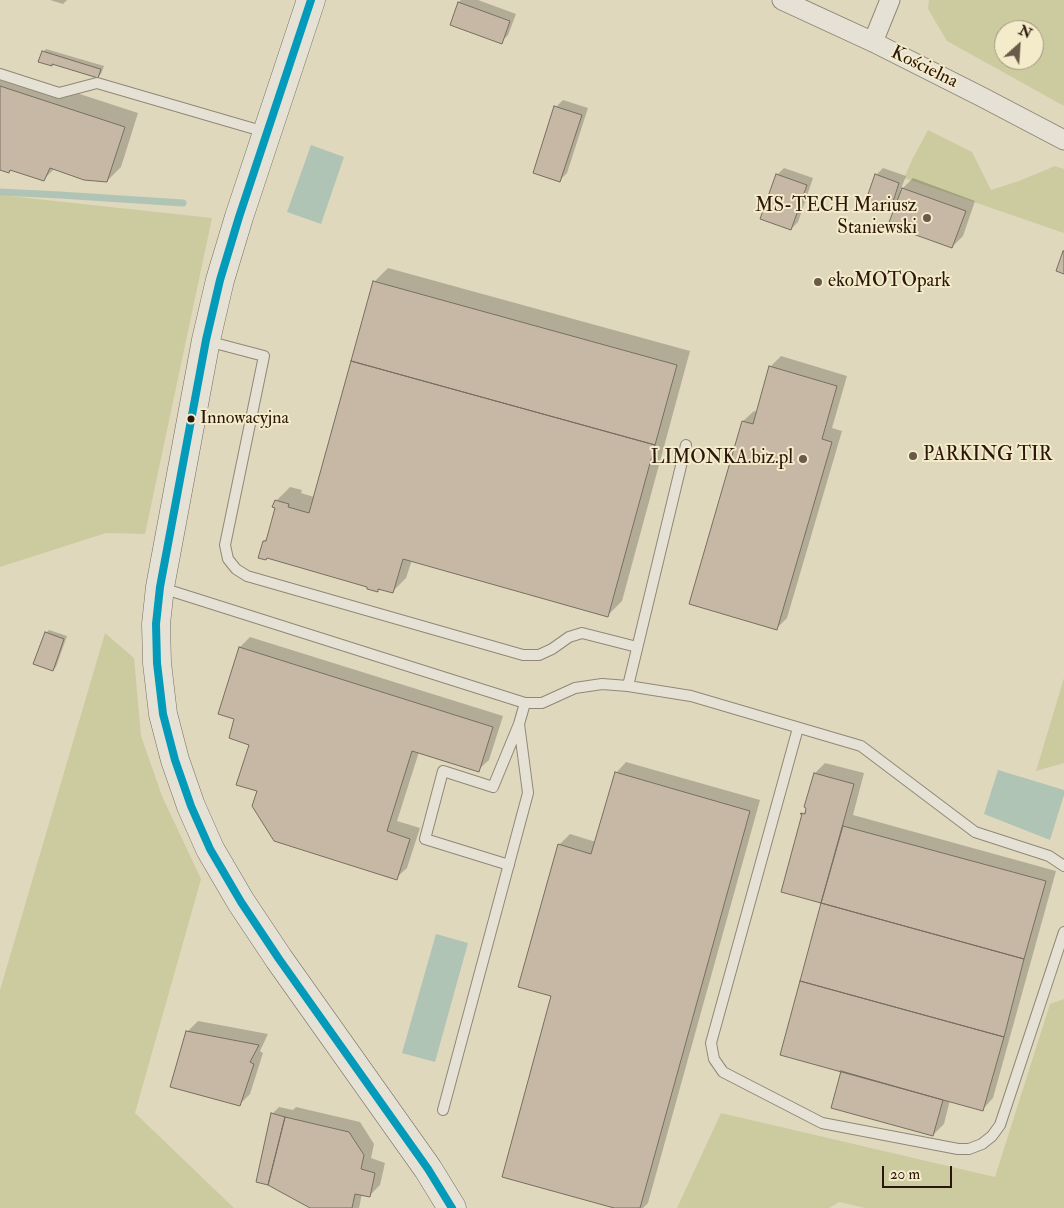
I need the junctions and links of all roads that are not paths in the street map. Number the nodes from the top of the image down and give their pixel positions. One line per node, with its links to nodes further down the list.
1 (311, 0): 6 (street)
2 (782, 0): 4 (street, Kościelna)
3 (890, 0): 4 (street)
4 (873, 42): 7 (street, Kościelna)
5 (0, 74): 6 (lane)
6 (266, 132): 8 (street)
7 (1064, 140)
8 (206, 340): 10 (street); 11 (lane)
9 (686, 445): 11 (lane)
10 (160, 587): 13 (lane); 20 (street)
11 (637, 647): 12 (lane)
12 (628, 686): 13 (lane); 15 (lane)
13 (525, 703): 14 (lane)
14 (519, 724): 16 (lane); 16 (lane)
15 (798, 728): 17 (lane); 18 (lane)
16 (509, 865): 19 (lane)
17 (1064, 866)
18 (1064, 932)
19 (443, 1110)
20 (452, 1208)

